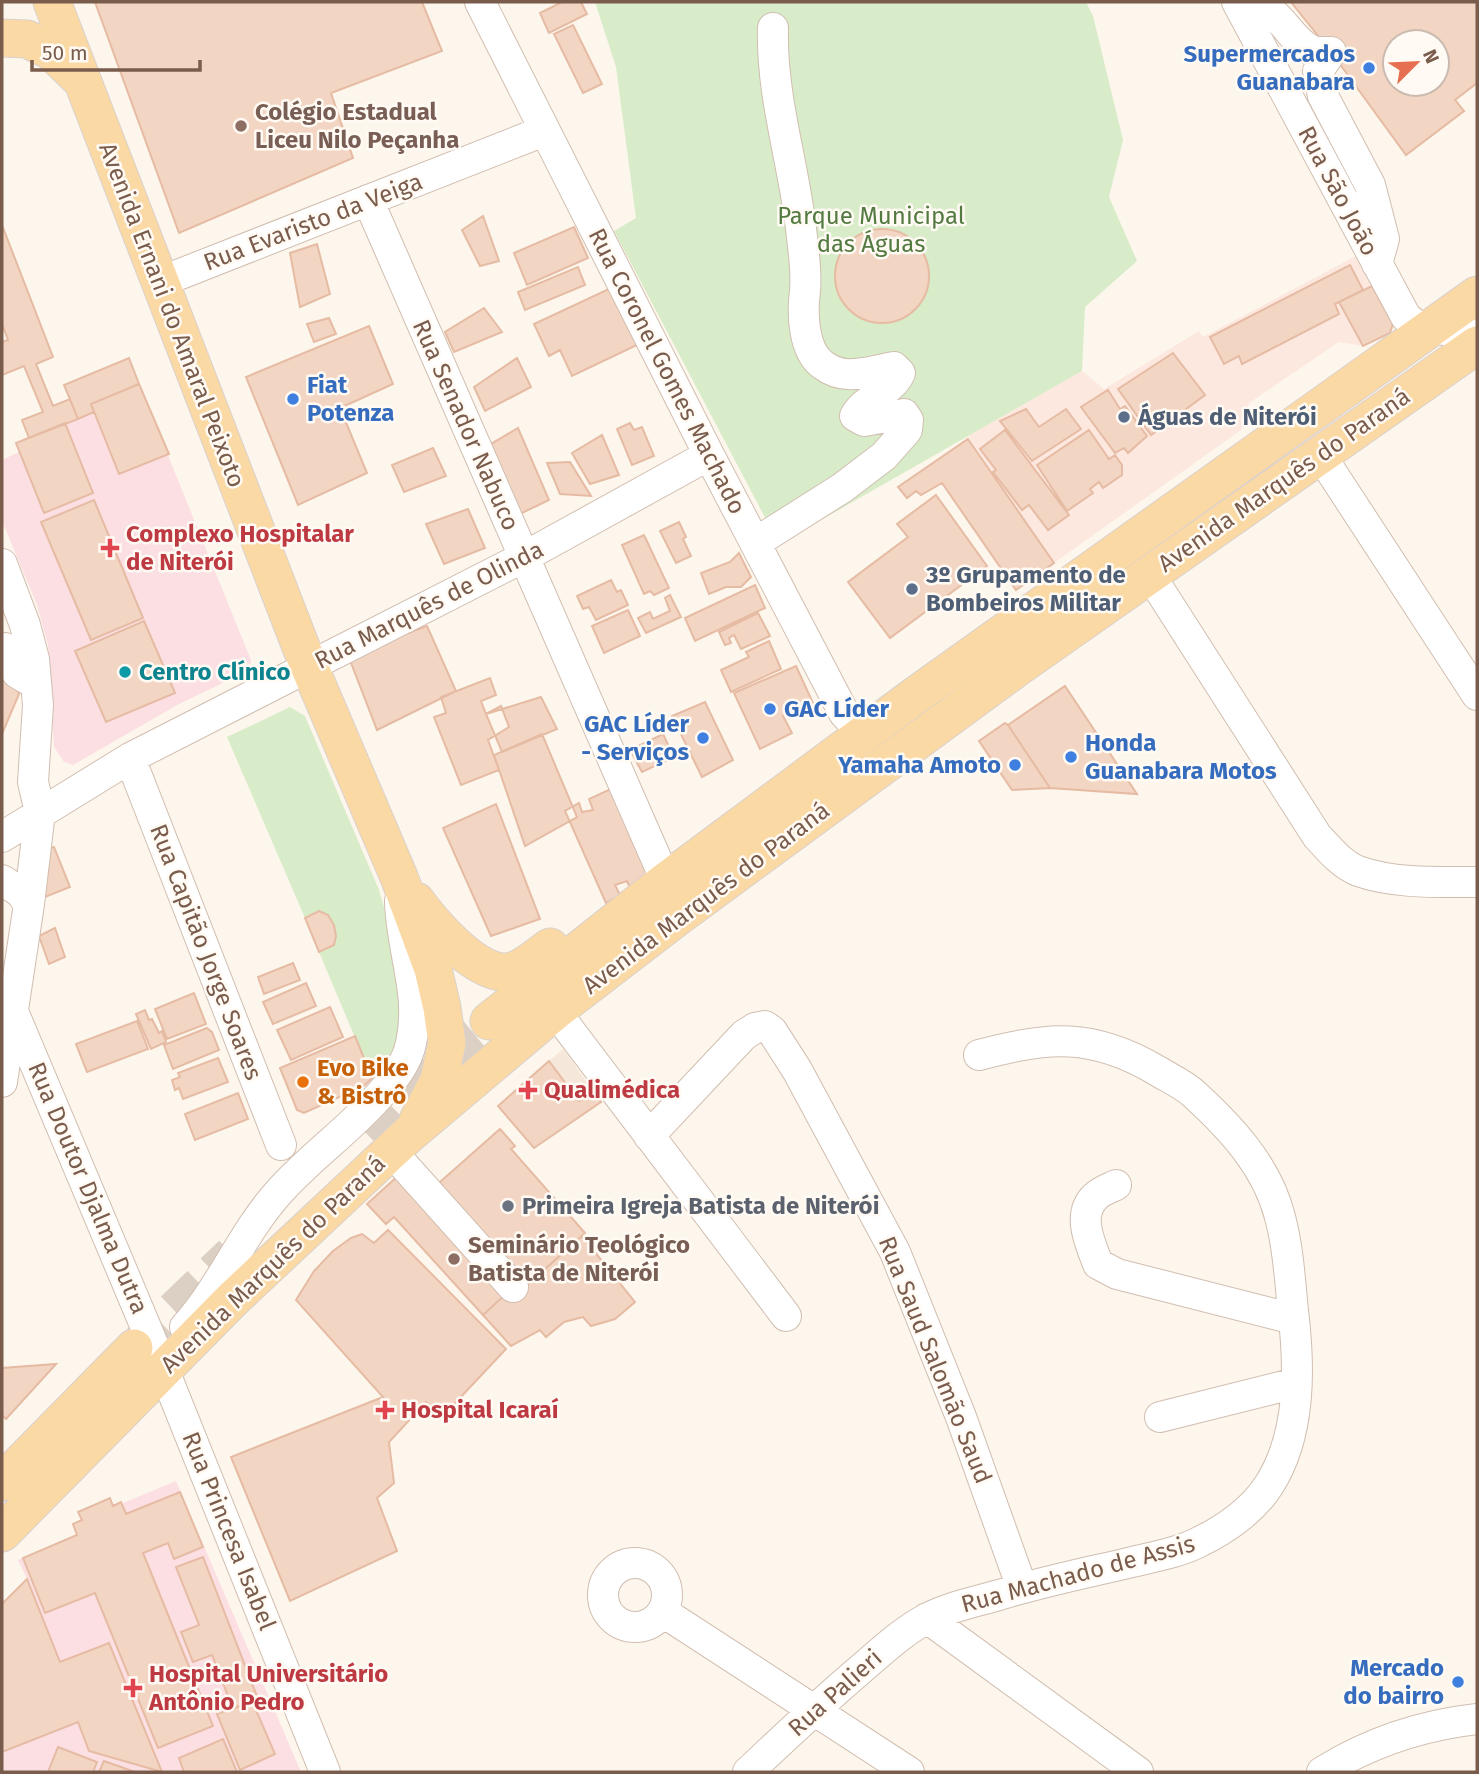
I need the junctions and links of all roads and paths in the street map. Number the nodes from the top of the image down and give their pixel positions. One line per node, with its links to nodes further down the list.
1 (52, 2): 7 (main road, Avenida Ernani do Amaral Peixoto)
2 (480, 2): 8 (street, Rua Coronel Gomes Machado)
3 (1237, 2): 10 (street, Rua São João)
4 (1254, 2): 10 (street)
5 (773, 28): 18 (street)
6 (2, 38): 7 (main road)
7 (81, 80): 11 (main road, Avenida Ernani do Amaral Peixoto)
8 (544, 131): 9 (street, Rua Evaristo da Veiga); 16 (street, Rua Coronel Gomes Machado)
9 (368, 200): 11 (street, Rua Evaristo da Veiga); 19 (street, Rua Senador Nabuco)
10 (1377, 264): 13 (street, Rua São João)
11 (160, 282): 24 (main road, Avenida Ernani do Amaral Peixoto)
12 (1477, 295): 13 (main road, Avenida Marquês do Paraná)
13 (1432, 328): 14 (street); 22 (main road, Avenida Marquês do Paraná)
14 (1477, 335)
15 (1477, 345): 17 (main road, Avenida Marquês do Paraná)
16 (709, 455): 18 (street, Rua Coronel Gomes Machado); 19 (street, Rua Marquês de Olinda)
17 (1321, 456): 21 (main road, Avenida Marquês do Paraná); 27 (street)
18 (755, 543): 28 (street, Rua Coronel Gomes Machado)
19 (524, 557): 24 (street, Rua Marquês de Olinda); 36 (street, Rua Senador Nabuco)
20 (2, 564): 26 (street)
21 (1150, 575): 25 (main road, Avenida Marquês do Paraná); 35 (street)
22 (990, 625): 25 (main road); 28 (main road, Avenida Marquês do Paraná)
23 (5, 648): 26 (street)
24 (309, 666): 29 (street, Rua Marquês de Olinda); 33 (main road, Avenida Ernani do Amaral Peixoto)
25 (1018, 667): 30 (main road, Avenida Marquês do Paraná)
26 (36, 684): 31 (street)
27 (1477, 695)
28 (863, 734): 30 (main road); 36 (main road, Avenida Marquês do Paraná)
29 (130, 758): 31 (street, Rua Marquês de Olinda); 47 (street, Rua Capitão Jorge Soares)
30 (884, 765): 39 (main road, Avenida Marquês do Paraná)
31 (40, 812): 32 (street, Rua Marquês de Olinda); 37 (street)
32 (2, 837)
33 (399, 877): 36 (main road); 46 (main road, Avenida Ernani do Amaral Peixoto); 52 (street)
34 (2, 880): 37 (street)
35 (1477, 882)
36 (654, 891): 40 (main road, Avenida Marquês do Paraná)
37 (29, 904): 38 (street)
38 (12, 1009): 42 (street); 43 (street, Rua Doutor Djalma Dutra)
39 (555, 1011): 45 (street); 46 (main road, Avenida Marquês do Paraná)
40 (489, 1021)
41 (979, 1055): 51 (street, Rua Machado de Assis)
42 (2, 1082)
43 (43, 1083): 44 (street); 52 (street, Rua Doutor Djalma Dutra)
44 (2, 1087)
45 (649, 1136): 50 (street); 57 (street, Rua Saud Salomão Saud)
46 (400, 1143): 49 (street); 52 (main road, Avenida Marquês do Paraná)
47 (281, 1145)
48 (1116, 1185): 51 (street)
49 (513, 1287)
50 (786, 1316)
51 (1294, 1320): 53 (street, Rua Machado de Assis)
52 (149, 1358): 55 (main road); 56 (main road, Avenida Marquês do Paraná); 62 (street, Rua Princesa Isabel)
53 (1297, 1383): 54 (street); 57 (street, Rua Machado de Assis)
54 (1160, 1417)
55 (2, 1482)
56 (2, 1533)
57 (1022, 1588): 59 (street, Rua Machado de Assis)
58 (663, 1612): 60 (street)
59 (927, 1618): 60 (street, Rua Palieri); 65 (street)
60 (814, 1709): 63 (street, Rua Palieri); 64 (street)
61 (1477, 1719): 66 (street)
62 (325, 1772)
63 (748, 1772)
64 (909, 1772)
65 (1138, 1772)
66 (1322, 1772)

